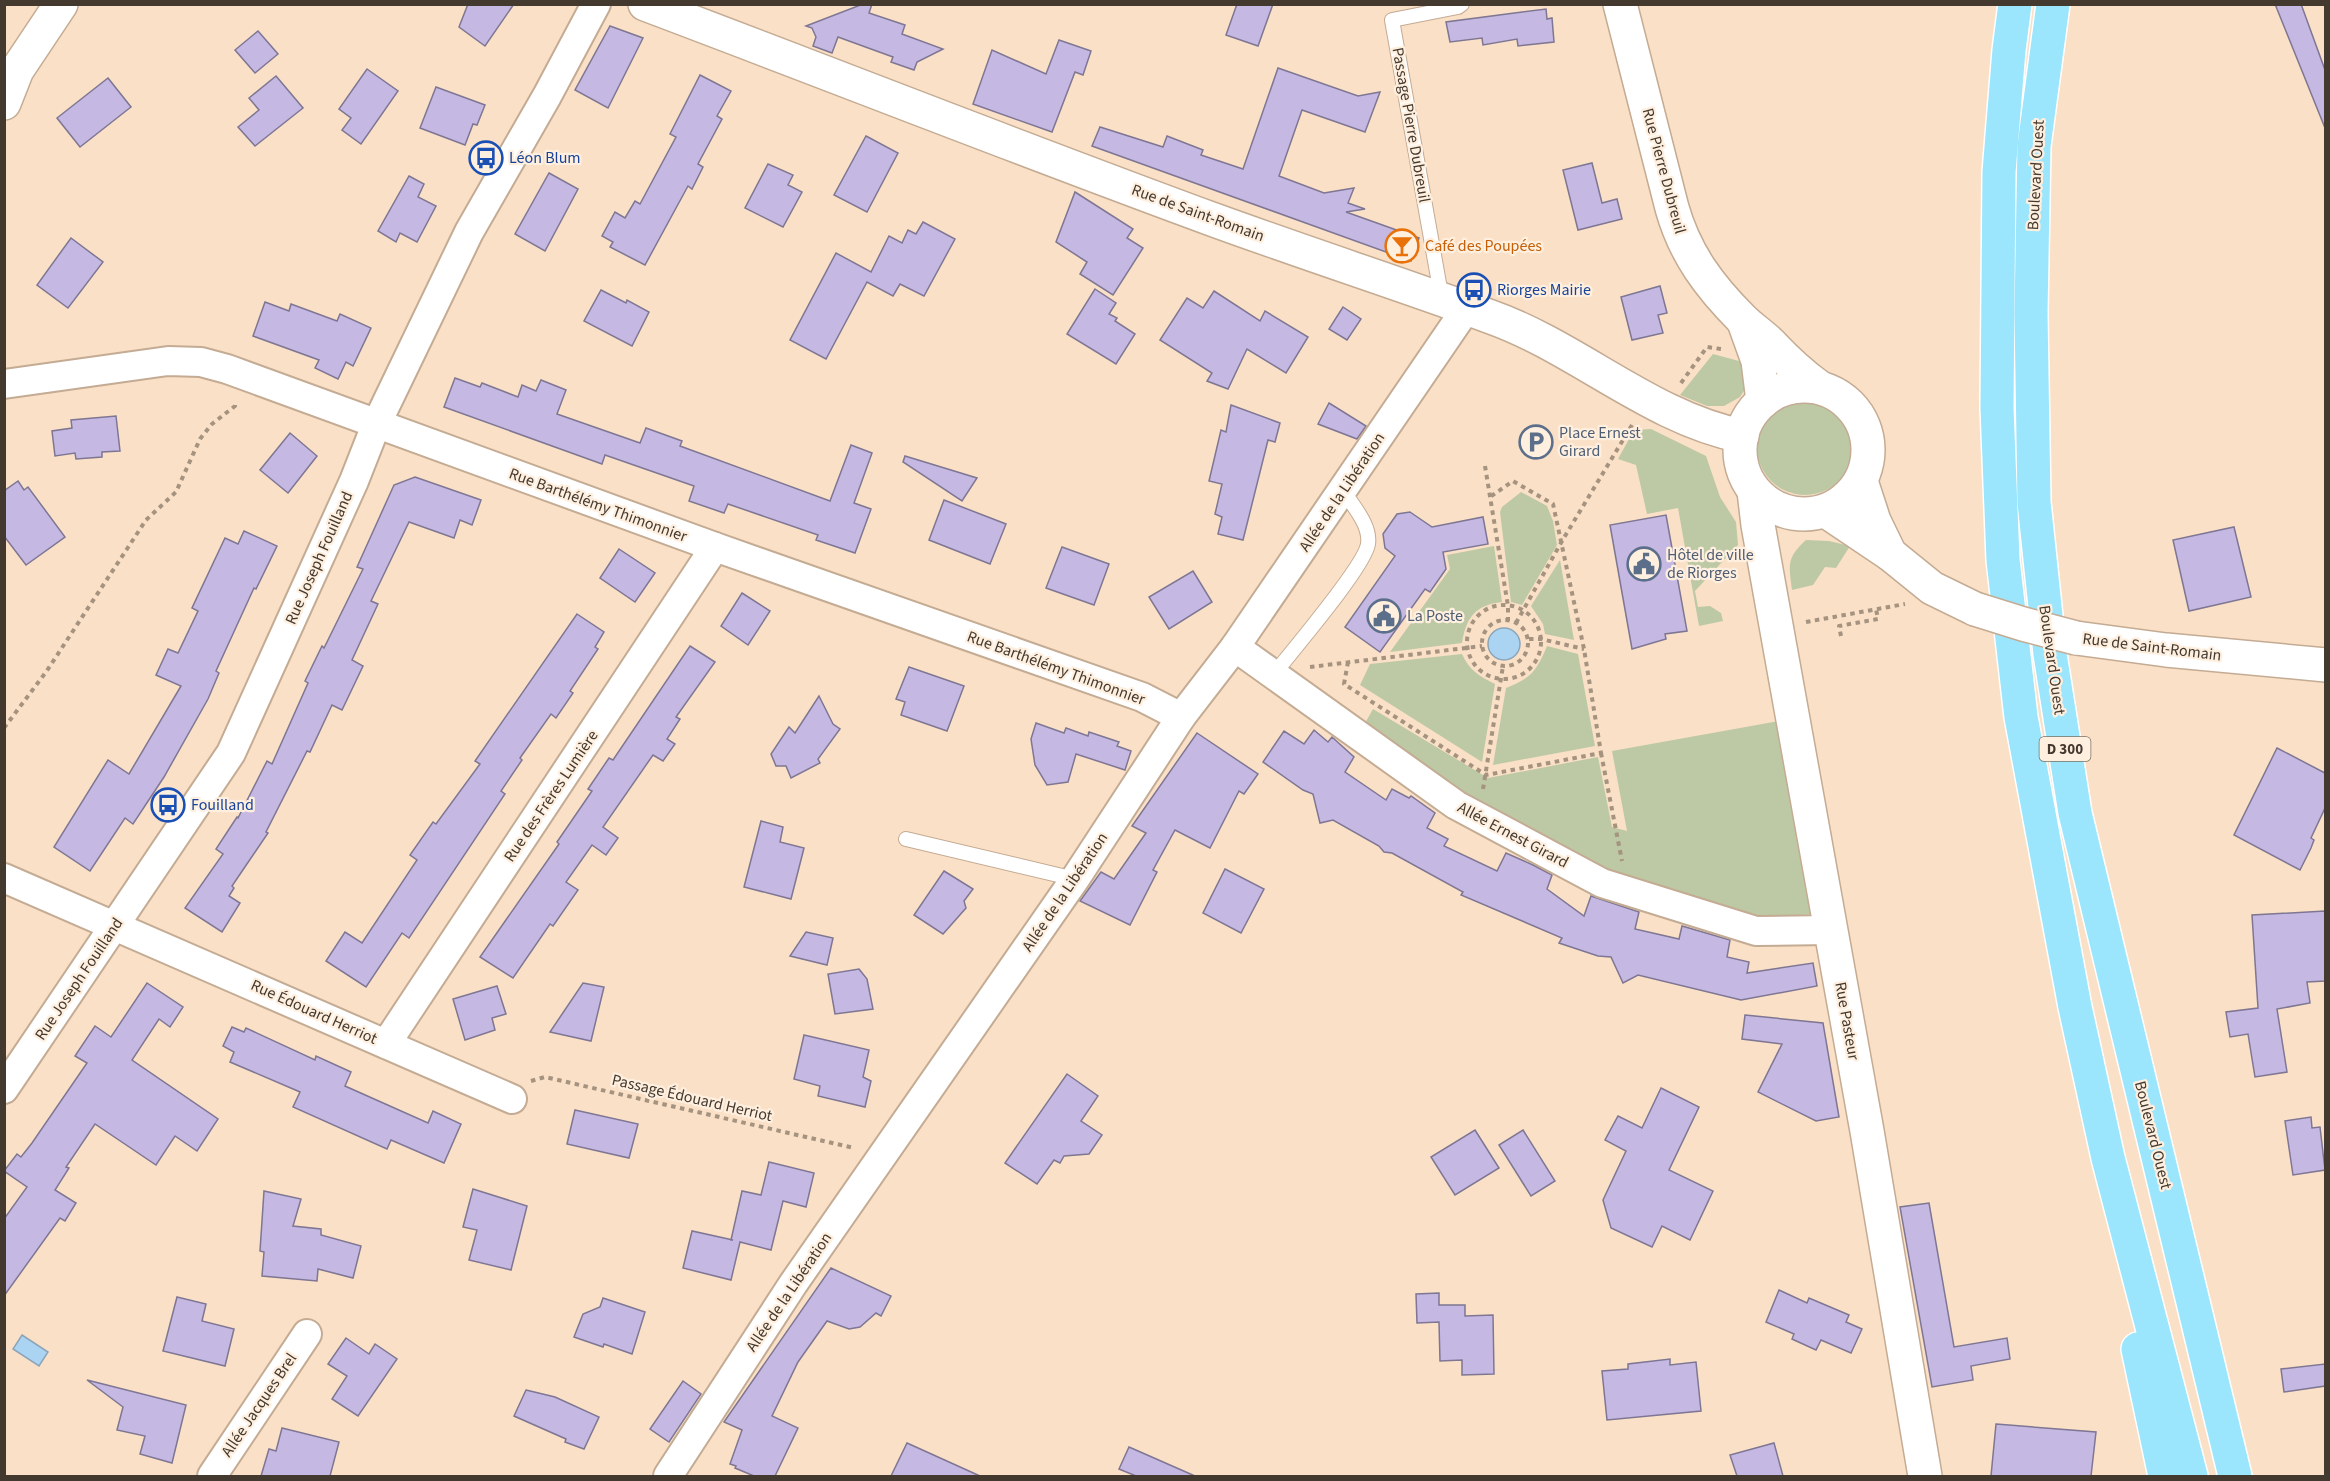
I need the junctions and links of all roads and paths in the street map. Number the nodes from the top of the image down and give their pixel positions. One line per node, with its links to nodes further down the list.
1 (61, 4): 8 (street)
2 (596, 4): 17 (street, Rue Joseph Fouilland)
3 (645, 4): 9 (street, Rue de Saint-Romain)
4 (1462, 4): 9 (lane, Passage Pierre Dubreuil)
5 (1620, 4): 10 (street, Rue Pierre Dubreuil)
6 (2015, 4): 63 (main road, D 300)
7 (2054, 4): 70 (main road, Boulevard Ouest / D 300)
8 (4, 103)
9 (1454, 305): 16 (street, Rue de Saint-Romain); 21 (street, Allée de la Libération)
10 (1743, 320): 11 (street, Rue Pierre Dubreuil); 14 (street, Rue Pierre Dubreuil)
11 (1756, 352): 15 (street, Rue Pierre Dubreuil); 16 (path)
12 (237, 373): 13 (street, Rue Barthélémy Thimonnier); 17 (street, Rue Barthélémy Thimonnier); 49 (path)
13 (4, 384)
14 (1819, 387): 15 (street); 20 (street)
15 (1763, 401): 18 (street)
16 (1664, 407): 18 (street, Rue de Saint-Romain); 25 (path)
17 (376, 425): 26 (street, Rue Barthélémy Thimonnier); 57 (street, Rue Joseph Fouilland)
18 (1742, 436): 22 (street)
19 (1485, 466): 23 (path)
20 (1861, 481): 24 (street); 27 (street, Rue de Saint-Romain)
21 (1343, 490): 40 (street, Allée de la Libération); 46 (lane)
22 (1754, 491): 24 (street); 28 (street, Rue Pasteur)
23 (1490, 497): 25 (path); 30 (path)
24 (1813, 512): 27 (street, Rue de Saint-Romain); 28 (street)
25 (1562, 541): 32 (path); 42 (path)
26 (715, 547): 48 (street, Rue Barthélémy Thimonnier); 59 (street, Rue des Frères Lumière)
27 (1890, 554): 29 (street, Rue de Saint-Romain)
28 (1765, 566): 35 (street, Rue Pasteur)
29 (1961, 603): 31 (path); 45 (street, Rue de Saint-Romain, bridge)
30 (1508, 606): 32 (path); 33 (path); 41 (path)
31 (1876, 609): 35 (path); 36 (path)
32 (1523, 611): 34 (path); 38 (path)
33 (1508, 621): 34 (path); 39 (path)
34 (1516, 623): 37 (path)
35 (1776, 627): 58 (street, Rue Pasteur)
36 (1840, 636)
37 (1528, 639): 38 (path); 44 (path)
38 (1540, 639): 42 (path); 47 (path)
39 (1482, 646): 41 (path); 44 (path)
40 (1235, 647): 46 (street, Allée Ernest Girard); 48 (street, Allée de la Libération)
41 (1468, 647): 43 (path); 47 (path)
42 (1584, 649): 50 (path)
43 (1348, 662): 46 (path); 51 (path)
44 (1503, 666): 47 (path)
45 (2325, 666)
46 (1274, 674): 52 (street, Allée Ernest Girard)
47 (1501, 678): 51 (path)
48 (1181, 717): 55 (street, Allée de la Libération)
49 (4, 728)
50 (1601, 753): 51 (path); 56 (path)
51 (1486, 775): 52 (path)
52 (1478, 816): 56 (street, Allée Ernest Girard)
53 (906, 838): 55 (lane)
54 (4, 878): 57 (street, Rue Édouard Herriot)
55 (1075, 879): 62 (street, Allée de la Libération)
56 (1628, 891): 58 (street, Allée Ernest Girard)
57 (116, 925): 59 (street, Rue Édouard Herriot); 60 (street, Rue Joseph Fouilland)
58 (1830, 930): 67 (street, Rue Pasteur)
59 (386, 1044): 61 (street, Rue Édouard Herriot)
60 (4, 1089)
61 (504, 1096): 62 (path, Passage Édouard Herriot)
62 (883, 1155): 66 (street, Allée de la Libération)
63 (2108, 1158): 68 (main road); 69 (main road, D 300)
64 (307, 1334): 65 (street, Allée Jacques Brel)
65 (212, 1476)
66 (668, 1476)
67 (1925, 1476)
68 (2165, 1476)
69 (2191, 1476)
70 (2235, 1476)

